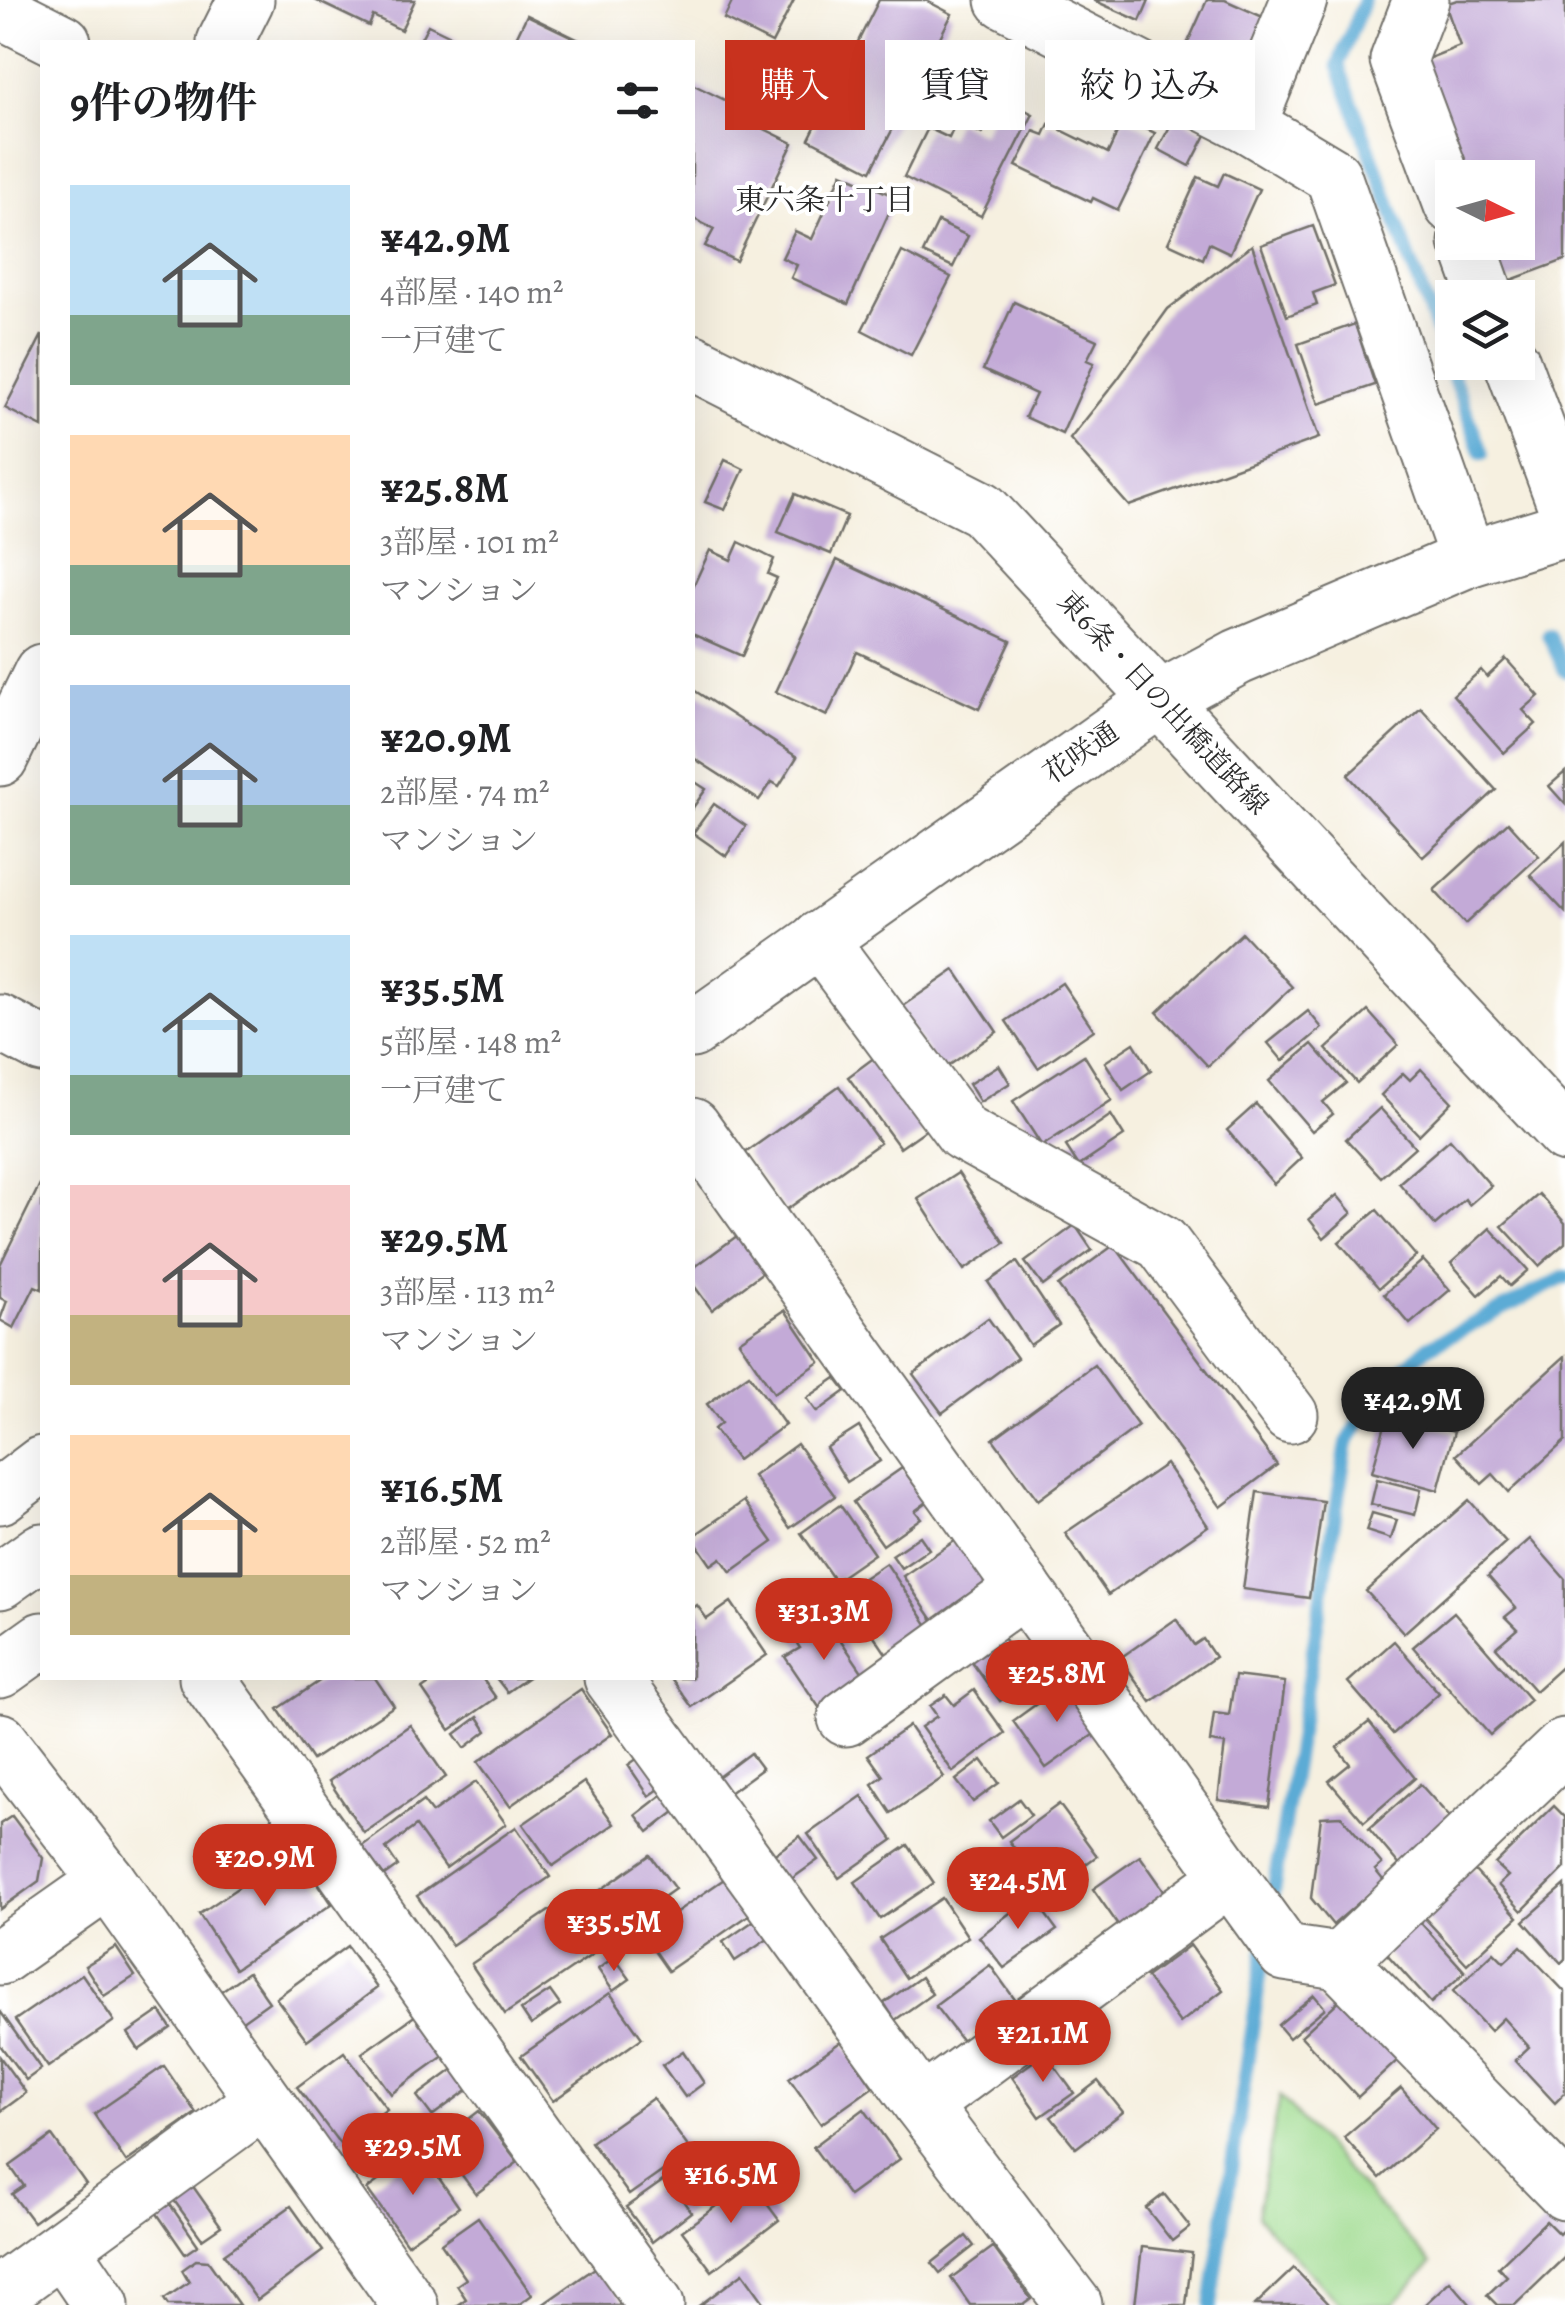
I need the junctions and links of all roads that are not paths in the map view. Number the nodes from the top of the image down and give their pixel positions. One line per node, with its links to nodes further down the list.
1 (246, 0): 7 (street)
2 (1004, 0): 8 (street)
3 (1300, 0): 9 (street)
4 (1421, 0): 11 (street)
5 (0, 10): 6 (street)
6 (59, 40)
7 (226, 40)
8 (1083, 40)
9 (1255, 107)
10 (1255, 128): 16 (street)
11 (1435, 160)
12 (695, 364): 18 (street, 東6条・日の出橋道路線)
13 (1519, 380): 14 (street)
14 (1565, 504)
15 (1565, 529): 16 (street, 花咲通)
16 (1468, 559): 18 (street, 花咲通)
17 (40, 676): 19 (street)
18 (1160, 699): 20 (street, 花咲通); 25 (street, 東6条・日の出橋道路線)
19 (0, 758)
20 (820, 939): 22 (street, 花咲通); 26 (street)
21 (0, 1024): 23 (street)
22 (695, 1028)
23 (40, 1044)
24 (695, 1130): 29 (street)
25 (1565, 1134)
26 (1290, 1414)
27 (40, 1552): 28 (street)
28 (0, 1581)
29 (1024, 1589): 34 (street); 38 (street)
30 (40, 1641): 31 (street)
31 (0, 1670)
32 (207, 1680): 48 (street)
33 (613, 1680): 42 (street)
34 (846, 1718)
35 (0, 1741): 37 (street)
36 (1559, 1764): 40 (street)
37 (108, 1881): 39 (street); 41 (street)
38 (1242, 1893): 40 (street); 42 (street)
39 (0, 1957)
40 (1338, 1961): 43 (street)
41 (264, 2102): 44 (street); 47 (street)
42 (922, 2104): 49 (street)
43 (1565, 2192)
44 (63, 2249): 45 (street); 46 (street)
45 (0, 2293)
46 (101, 2305)
47 (410, 2305)
48 (656, 2305)
49 (1074, 2305)

